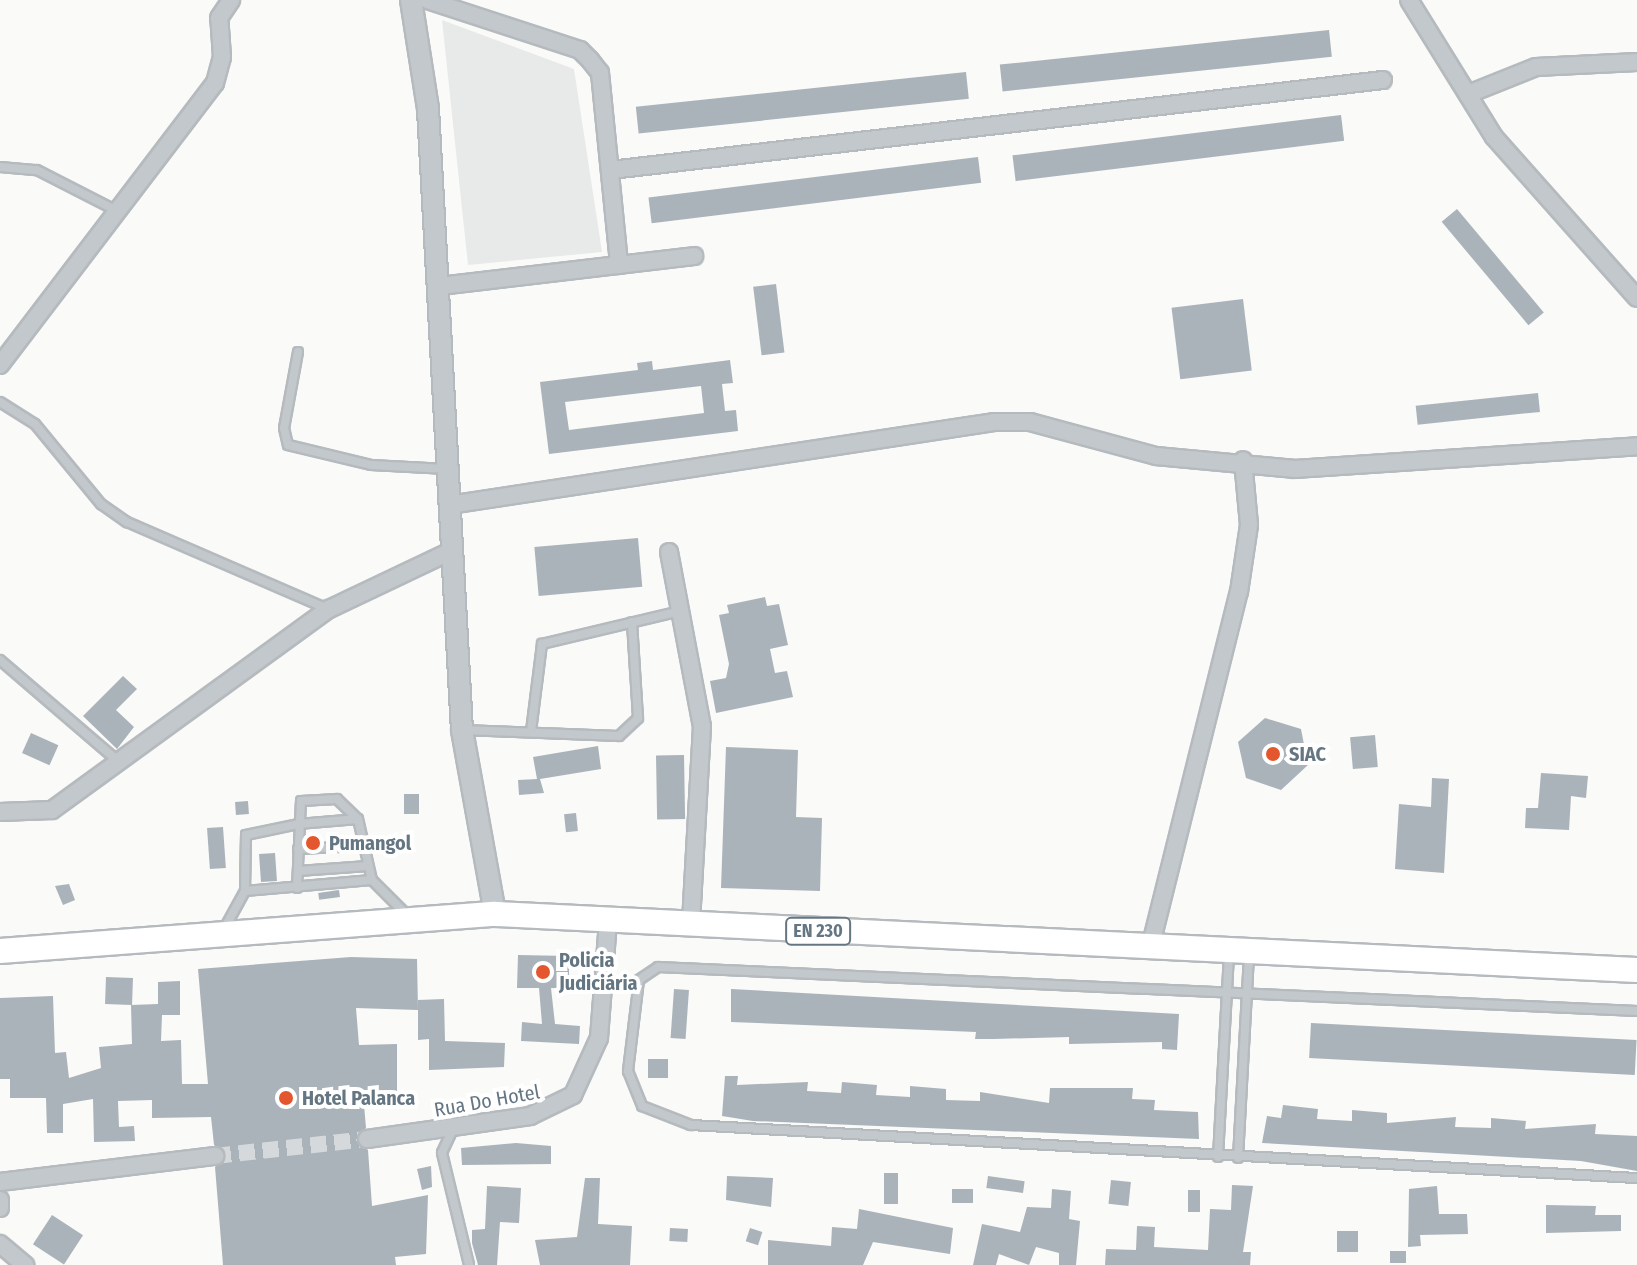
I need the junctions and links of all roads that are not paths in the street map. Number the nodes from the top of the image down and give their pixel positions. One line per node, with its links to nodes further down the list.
1 (231, 0): 10 (street)
2 (411, 0): 13 (street)
3 (427, 0): 9 (street)
4 (1409, 0): 7 (street)
5 (1637, 62): 7 (street)
6 (1383, 80): 9 (street)
7 (1471, 93): 14 (street)
8 (0, 167): 10 (lane)
9 (611, 170): 12 (street)
10 (117, 211): 16 (street)
11 (694, 256): 12 (street)
12 (619, 265): 13 (street)
13 (439, 286): 20 (street)
14 (1637, 298)
15 (298, 352): 20 (lane)
16 (0, 365)
17 (0, 402): 24 (lane)
18 (1637, 446): 19 (street)
19 (1243, 460): 21 (street); 46 (street)
20 (447, 469): 21 (street)
21 (449, 505): 22 (street)
22 (449, 552): 24 (street); 28 (street)
23 (669, 552): 25 (street)
24 (329, 609): 30 (street)
25 (681, 611): 26 (lane); 44 (street)
26 (632, 622): 29 (lane); 29 (lane)
27 (0, 660): 30 (lane)
28 (462, 730): 29 (lane); 41 (street)
29 (531, 731)
30 (119, 762): 31 (street)
31 (0, 812)
32 (358, 819): 33 (lane); 33 (lane); 34 (lane)
33 (298, 824): 35 (lane); 40 (lane)
34 (362, 846): 35 (lane); 36 (lane)
35 (298, 849): 37 (lane)
36 (368, 866): 37 (lane); 38 (lane)
37 (298, 871): 39 (lane)
38 (372, 880): 39 (lane); 42 (lane)
39 (297, 888): 40 (lane)
40 (245, 891): 45 (lane)
41 (495, 914): 42 (main road, EN 230); 43 (main road, EN 230)
42 (410, 918): 45 (main road, EN 230)
43 (608, 920): 44 (main road, EN 230); 53 (street, Rua Do Hotel)
44 (691, 924): 46 (main road, EN 230)
45 (222, 933): 47 (main road, EN 230)
46 (1150, 948): 48 (main road, EN 230)
47 (0, 951)
48 (1239, 952): 49 (main road, EN 230); 50 (lane); 51 (lane)
49 (1637, 970)
50 (1226, 992): 51 (lane); 56 (lane); 56 (lane)
51 (1247, 993): 52 (lane); 57 (lane)
52 (1637, 1011)
53 (454, 1128): 54 (street, Rua Do Hotel); 64 (lane)
54 (367, 1139)
55 (215, 1156): 59 (street)
56 (1218, 1157): 57 (lane)
57 (1238, 1158): 58 (lane)
58 (1637, 1178)
59 (0, 1182)
60 (0, 1200): 61 (street)
61 (0, 1208)
62 (0, 1244): 63 (street)
63 (25, 1265)
64 (469, 1265)

